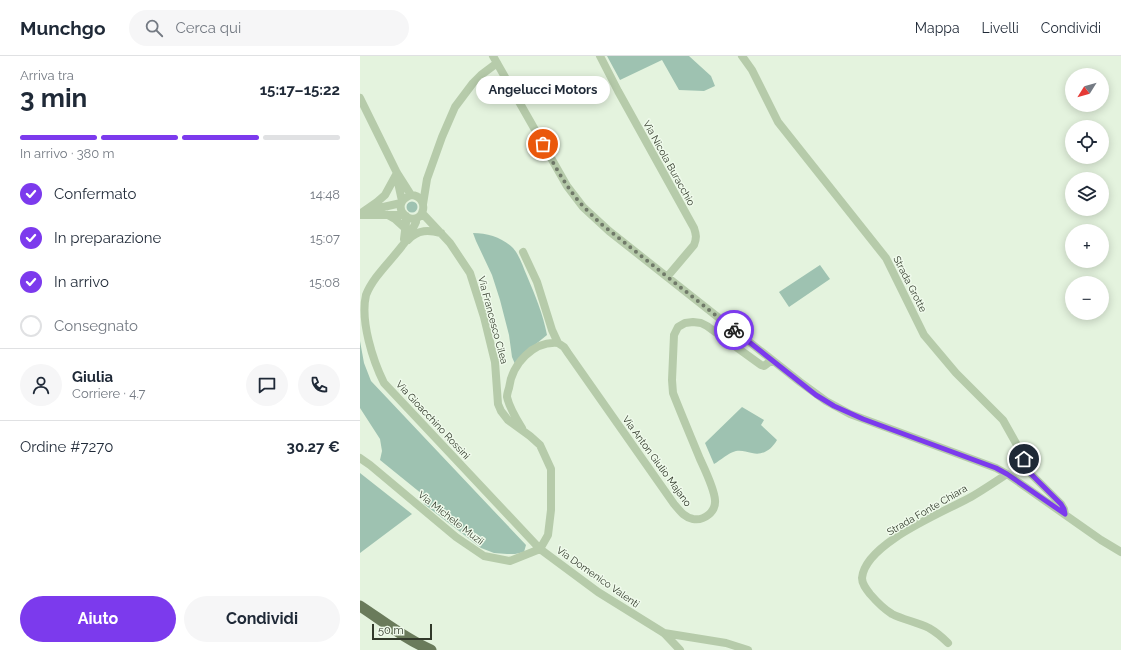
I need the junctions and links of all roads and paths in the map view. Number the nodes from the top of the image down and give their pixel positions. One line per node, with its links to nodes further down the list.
1 (600, 56): 18 (street, Via Nicola Buracchio)
2 (742, 56): 24 (street, Strada Grotte)
3 (495, 58): 6 (street); 18 (street)
4 (360, 98): 5 (street)
5 (397, 173): 7 (street); 9 (street); 12 (street)
6 (427, 179): 7 (street); 8 (street, Via Gioacchino Rossini)
7 (412, 195): 9 (street); 10 (street)
8 (425, 195): 10 (street, Via Gioacchino Rossini); 15 (street, Via Francesco Cilea)
9 (402, 202): 12 (street); 13 (street)
10 (420, 213): 13 (street); 15 (street, Via Francesco Cilea); 16 (street, Via Gioacchino Rossini)
11 (387, 214): 12 (street); 13 (street); 14 (street)
12 (360, 215)
13 (405, 216): 14 (street)
14 (406, 229): 16 (street)
15 (443, 234): 16 (street); 21 (street, Via Francesco Cilea)
16 (404, 245): 25 (street, Via Gioacchino Rossini)
17 (523, 252): 19 (street, Via Anton Giulio Majano)
18 (667, 277): 20 (street)
19 (558, 343): 20 (street, Via Anton Giulio Majano); 21 (street, Via Francesco Cilea)
20 (772, 360): 23 (street)
21 (524, 432): 25 (street, Via Francesco Cilea)
22 (360, 458): 25 (street, Via Michele Muzii)
23 (1007, 474): 24 (street); 31 (street, Strada Fonte Chiara)
24 (1065, 514): 26 (street)
25 (540, 549): 30 (street, Via Domenico Valenti)
26 (1121, 552)
27 (360, 597): 29 (main road)
28 (360, 606): 29 (main road)
29 (372, 614): 32 (main road)
30 (664, 633): 33 (street, Via Domenico Valenti); 34 (street, Via Domenico Valenti)
31 (948, 643)
32 (431, 650)
33 (680, 650)
34 (748, 650)

